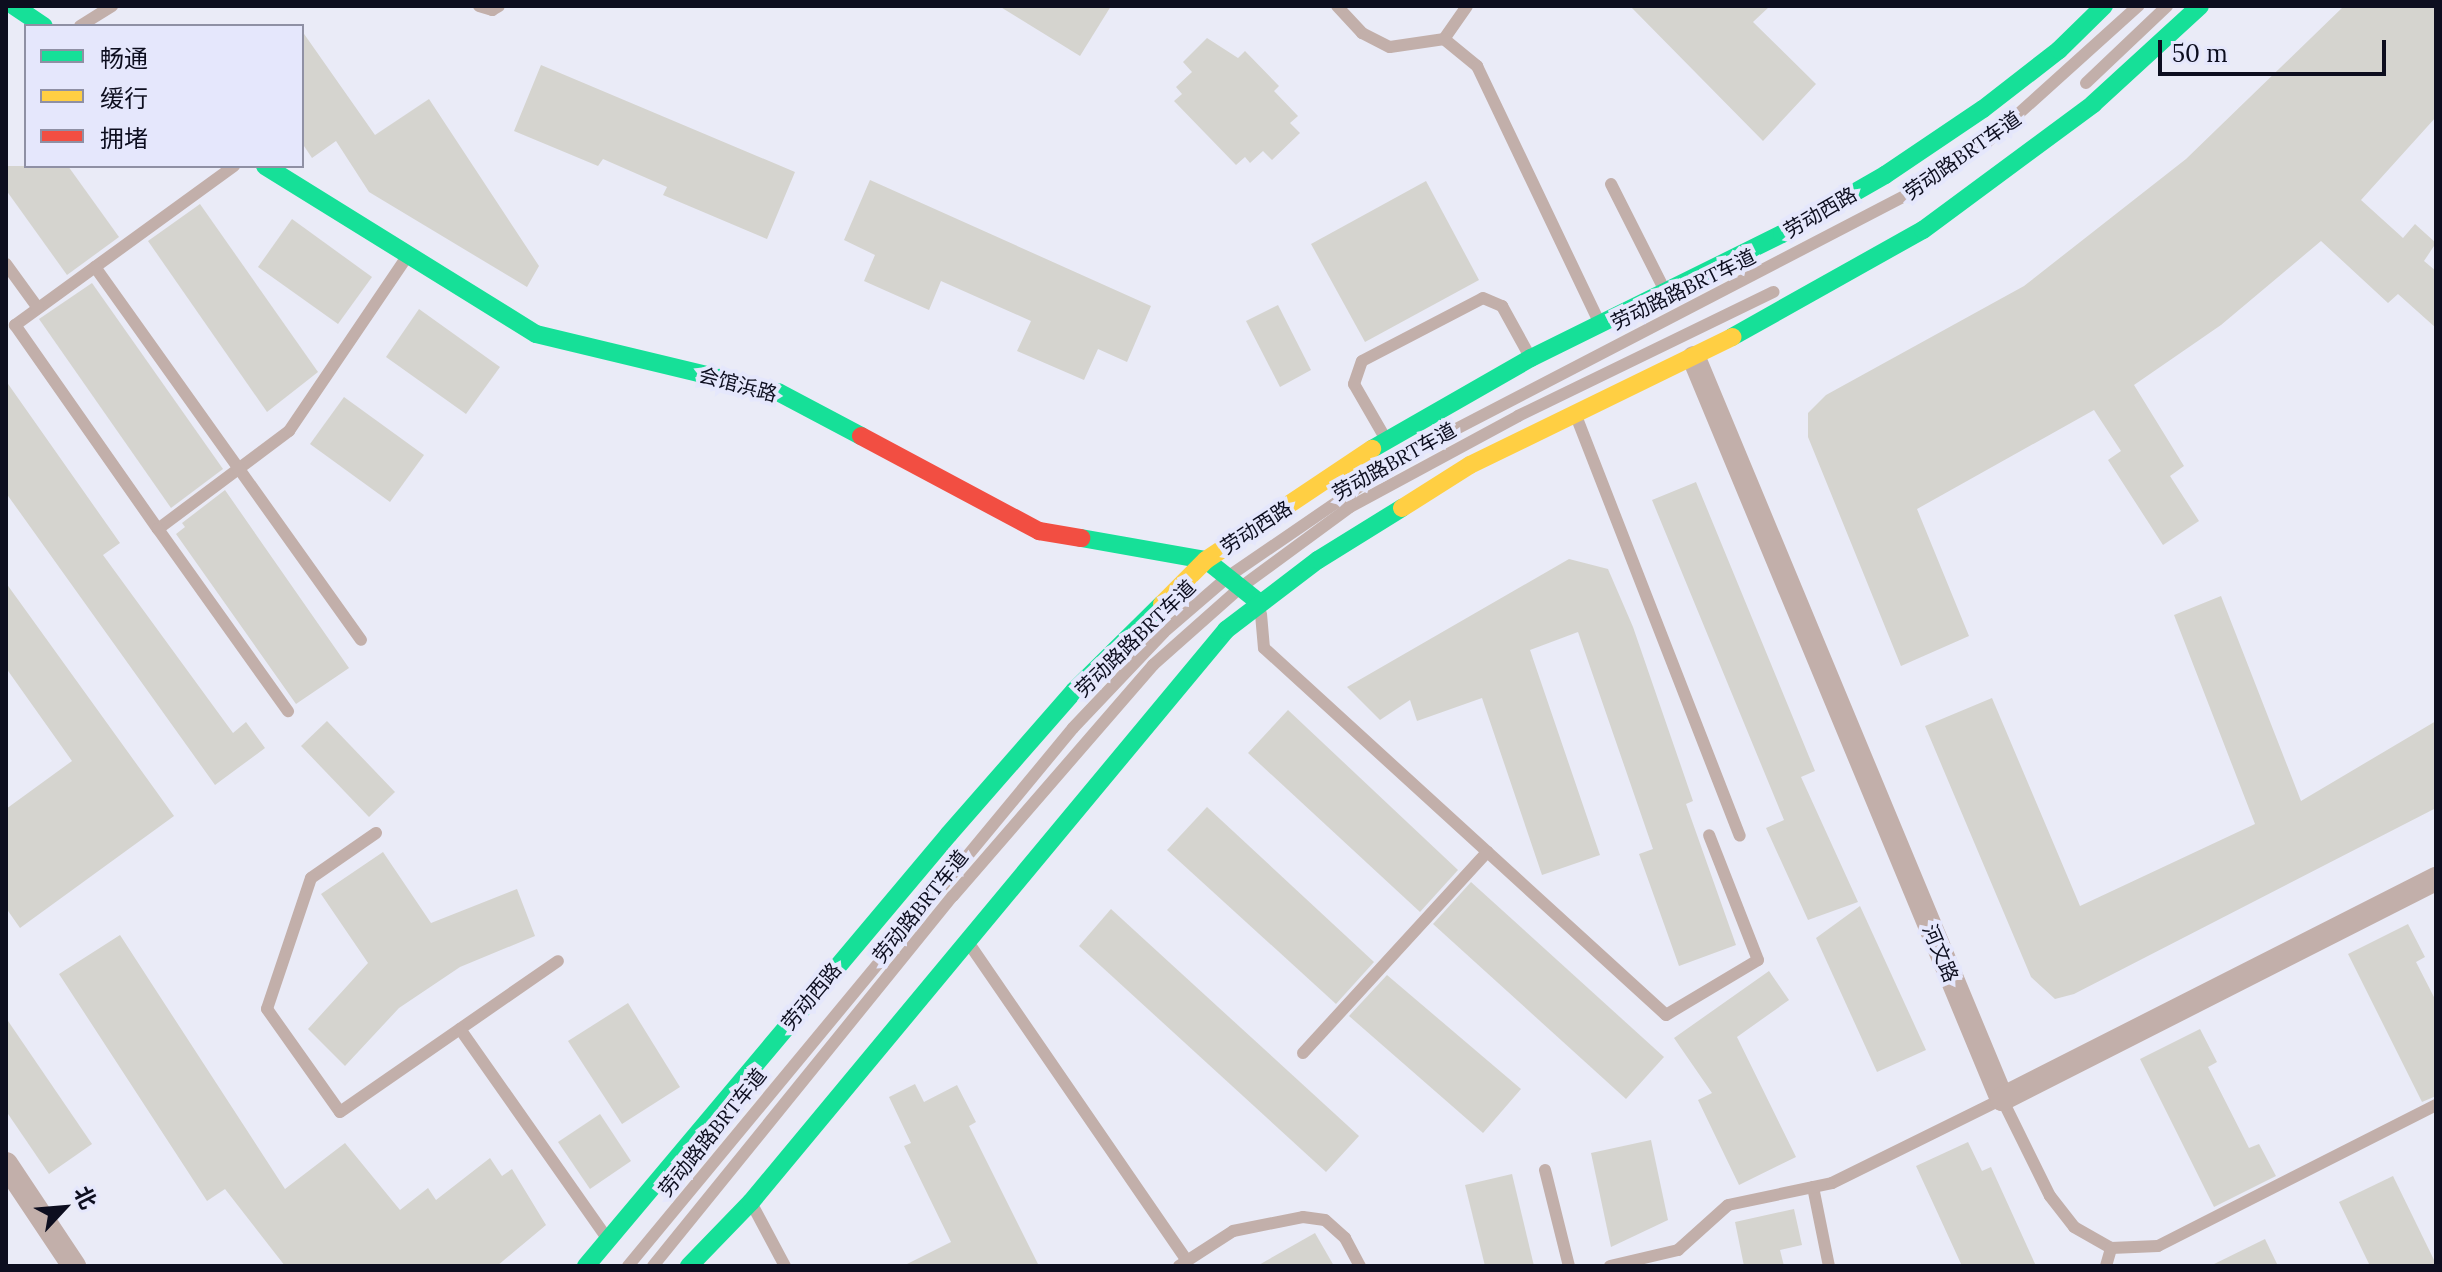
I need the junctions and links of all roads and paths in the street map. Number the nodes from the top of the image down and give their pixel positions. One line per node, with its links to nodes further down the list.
1 (14, 6): 11 (main road)
2 (112, 6): 12 (lane)
3 (479, 6): 4 (lane)
4 (499, 6)
5 (1337, 6): 13 (lane)
6 (1467, 6): 13 (lane)
7 (2104, 6): 26 (main road, 劳动西路)
8 (2138, 6): 36 (lane, 劳动路路BRT车道)
9 (2167, 6): 14 (lane)
10 (2200, 6): 30 (main road)
11 (41, 24)
12 (83, 24)
13 (1444, 39): 28 (lane)
14 (2079, 91)
15 (2057, 112): 16 (lane, 劳动路BRT车道)
16 (1993, 159)
17 (231, 168): 24 (lane)
18 (268, 168): 21 (main road, 会馆浜路)
19 (1611, 184): 26 (lane)
20 (1868, 242): 23 (lane)
21 (408, 255): 33 (lane); 35 (main road, 会馆浜路)
22 (6, 264): 27 (lane)
23 (1830, 264)
24 (95, 267): 27 (lane); 33 (lane)
25 (1787, 285): 36 (lane, 劳动路BRT车道)
26 (1664, 290): 28 (main road, 劳动西路)
27 (38, 308): 34 (lane)
28 (1600, 323): 29 (main road, 劳动西路)
29 (1531, 358): 32 (main road, 劳动西路); 32 (lane)
30 (1694, 358): 31 (main road); 49 (street, 河文路)
31 (1576, 414): 37 (main road); 42 (lane)
32 (1386, 440): 35 (main road, 劳动西路)
33 (238, 470): 34 (lane); 38 (lane)
34 (158, 529): 39 (lane)
35 (1206, 560): 36 (main road, 会馆浜路); 55 (main road, 劳动西路)
36 (1235, 582): 37 (main road, 会馆浜路); 60 (lane, 劳动路路BRT车道); 61 (lane, 劳动路BRT车道)
37 (1260, 603): 43 (lane); 45 (main road)
38 (361, 640)
39 (288, 711)
40 (376, 833): 47 (lane)
41 (1709, 835): 43 (lane)
42 (1740, 836)
43 (1487, 852): 48 (lane)
44 (2436, 879): 49 (street)
45 (966, 940): 54 (main road); 57 (lane)
46 (558, 961): 47 (lane)
47 (460, 1029): 55 (lane)
48 (1303, 1053)
49 (2002, 1099): 53 (lane); 56 (lane)
50 (2436, 1105): 56 (lane)
51 (6, 1164): 58 (street)
52 (1545, 1170): 65 (lane)
53 (1813, 1187): 66 (lane); 67 (lane)
54 (751, 1202): 62 (main road); 63 (lane)
55 (608, 1240): 59 (main road, 劳动西路)
56 (2111, 1248): 68 (lane)
57 (1183, 1264): 64 (lane)
58 (74, 1266)
59 (586, 1266)
60 (628, 1266)
61 (653, 1266)
62 (689, 1266)
63 (785, 1266)
64 (1360, 1266)
65 (1569, 1266)
66 (1610, 1266)
67 (1829, 1266)
68 (2106, 1266)

